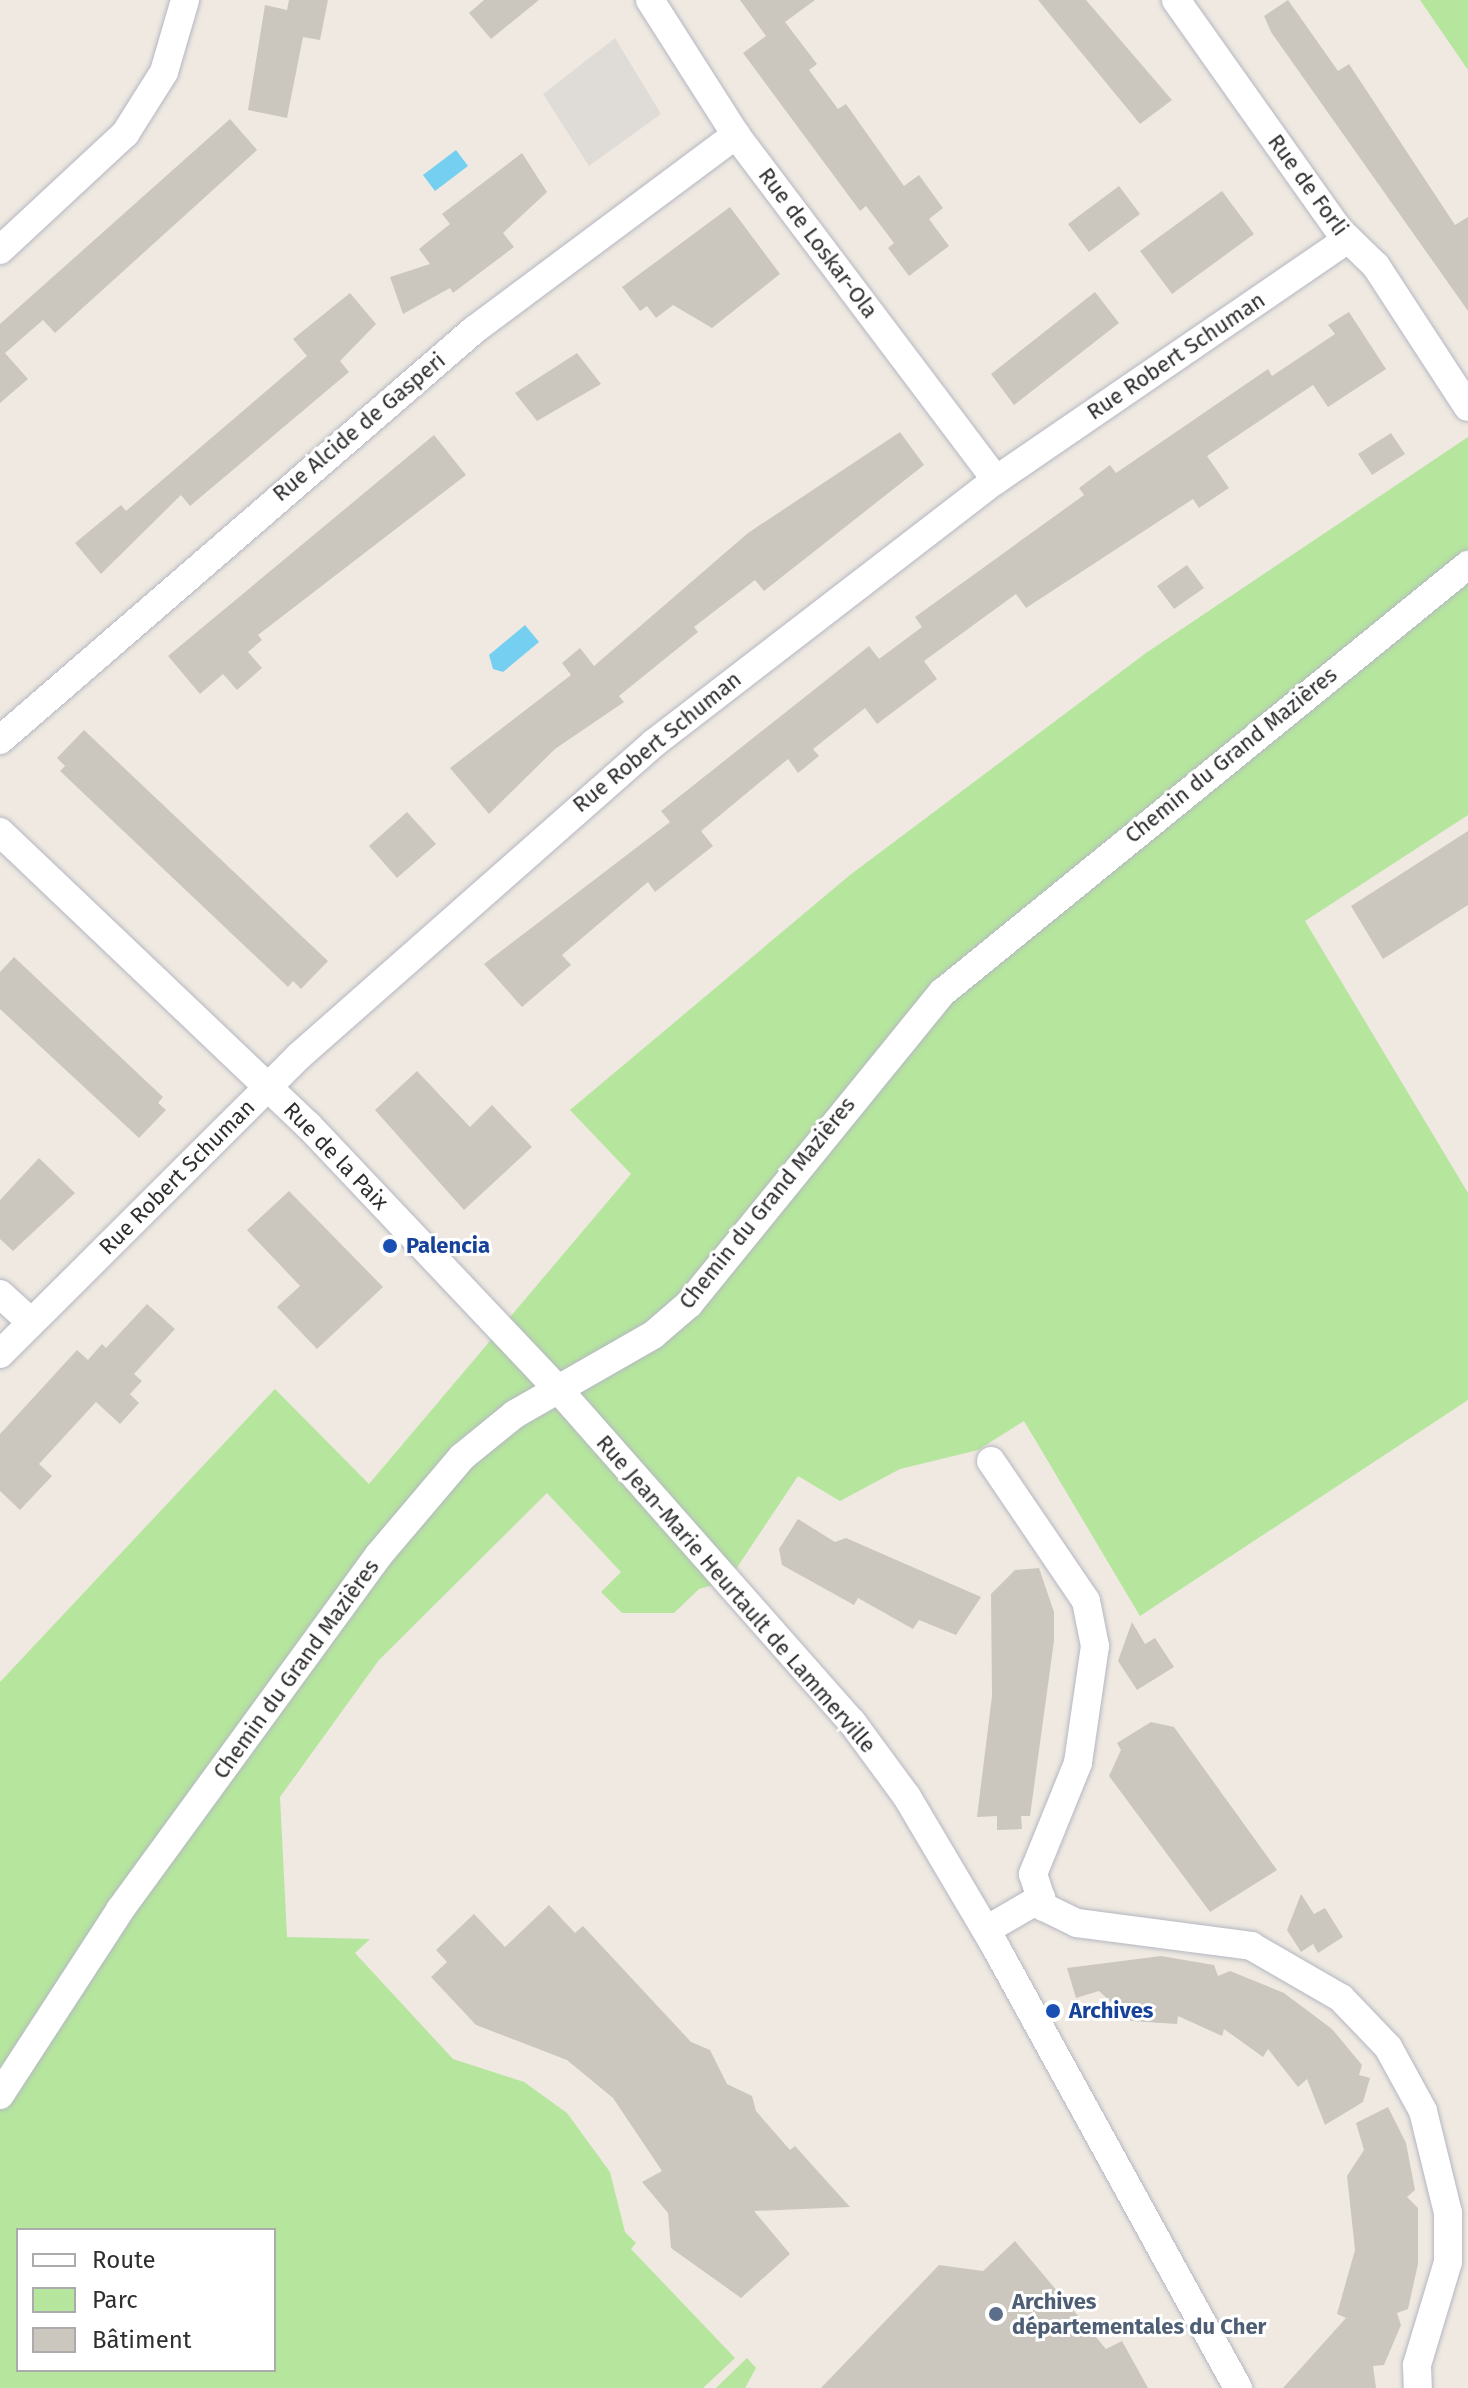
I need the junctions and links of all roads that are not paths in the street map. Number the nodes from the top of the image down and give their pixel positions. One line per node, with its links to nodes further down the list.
1 (185, 0): 6 (street)
2 (650, 0): 4 (street, Rue de Loskar-Ola)
3 (1176, 0): 5 (street, Rue de Forli)
4 (736, 135): 8 (street, Rue de Loskar-Ola); 10 (street, Rue Alcide de Gasperi)
5 (1347, 240): 7 (street, Rue de Forli); 8 (street, Rue Robert Schuman)
6 (0, 250)
7 (1468, 407)
8 (996, 480): 12 (street, Rue Robert Schuman)
9 (1468, 565): 16 (street, Chemin du Grand Mazières)
10 (0, 740)
11 (0, 832): 12 (street, Rue de la Paix)
12 (268, 1087): 14 (street, Rue Robert Schuman); 16 (street, Rue de la Paix)
13 (0, 1294): 14 (street)
14 (31, 1322): 15 (street, Rue Robert Schuman)
15 (0, 1354)
16 (558, 1389): 19 (street, Rue Jean-Marie Heurtault de Lammerville); 20 (street, Chemin du Grand Mazières)
17 (991, 1461): 18 (street)
18 (1041, 1898): 19 (street); 22 (street)
19 (986, 1930): 21 (street, Rue Jean-Marie Heurtault de Lammerville)
20 (0, 2095)
21 (1238, 2388)
22 (1418, 2388)

